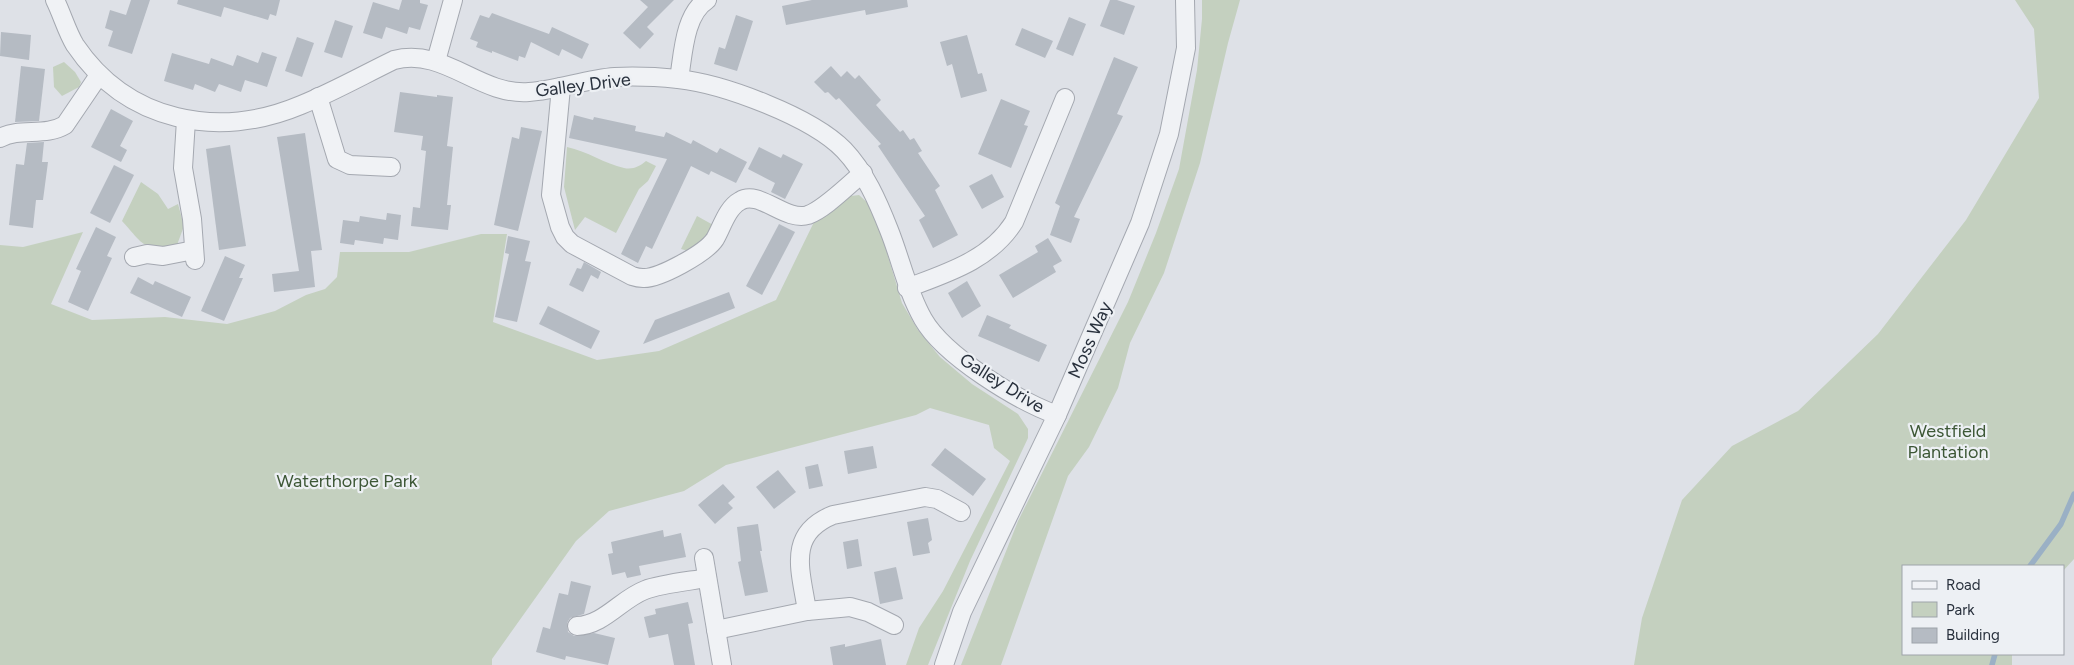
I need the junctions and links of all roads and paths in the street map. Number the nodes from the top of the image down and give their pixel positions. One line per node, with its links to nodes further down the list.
1 (55, 0): 6 (street, Galley Drive)
2 (453, 0): 5 (street)
3 (707, 0): 7 (street)
4 (1185, 0): 17 (street, Moss Way)
5 (436, 61): 8 (street, Galley Drive); 9 (street, Galley Drive)
6 (100, 75): 11 (street, Galley Drive); 12 (street)
7 (679, 79): 8 (street, Galley Drive); 14 (street, Galley Drive)
8 (561, 87): 14 (street)
9 (318, 97): 11 (street, Galley Drive); 13 (street)
10 (1065, 98): 16 (street)
11 (186, 120): 15 (street)
12 (0, 138)
13 (391, 166)
14 (863, 173): 16 (street, Galley Drive)
15 (134, 257)
16 (907, 288): 17 (street, Galley Drive)
17 (1057, 415): 26 (street, Moss Way)
18 (962, 512): 21 (street)
19 (704, 558): 20 (street)
20 (707, 578): 23 (street); 24 (street)
21 (806, 612): 22 (street); 24 (street)
22 (894, 625)
23 (577, 626)
24 (716, 630): 25 (street)
25 (722, 665)
26 (944, 665)

